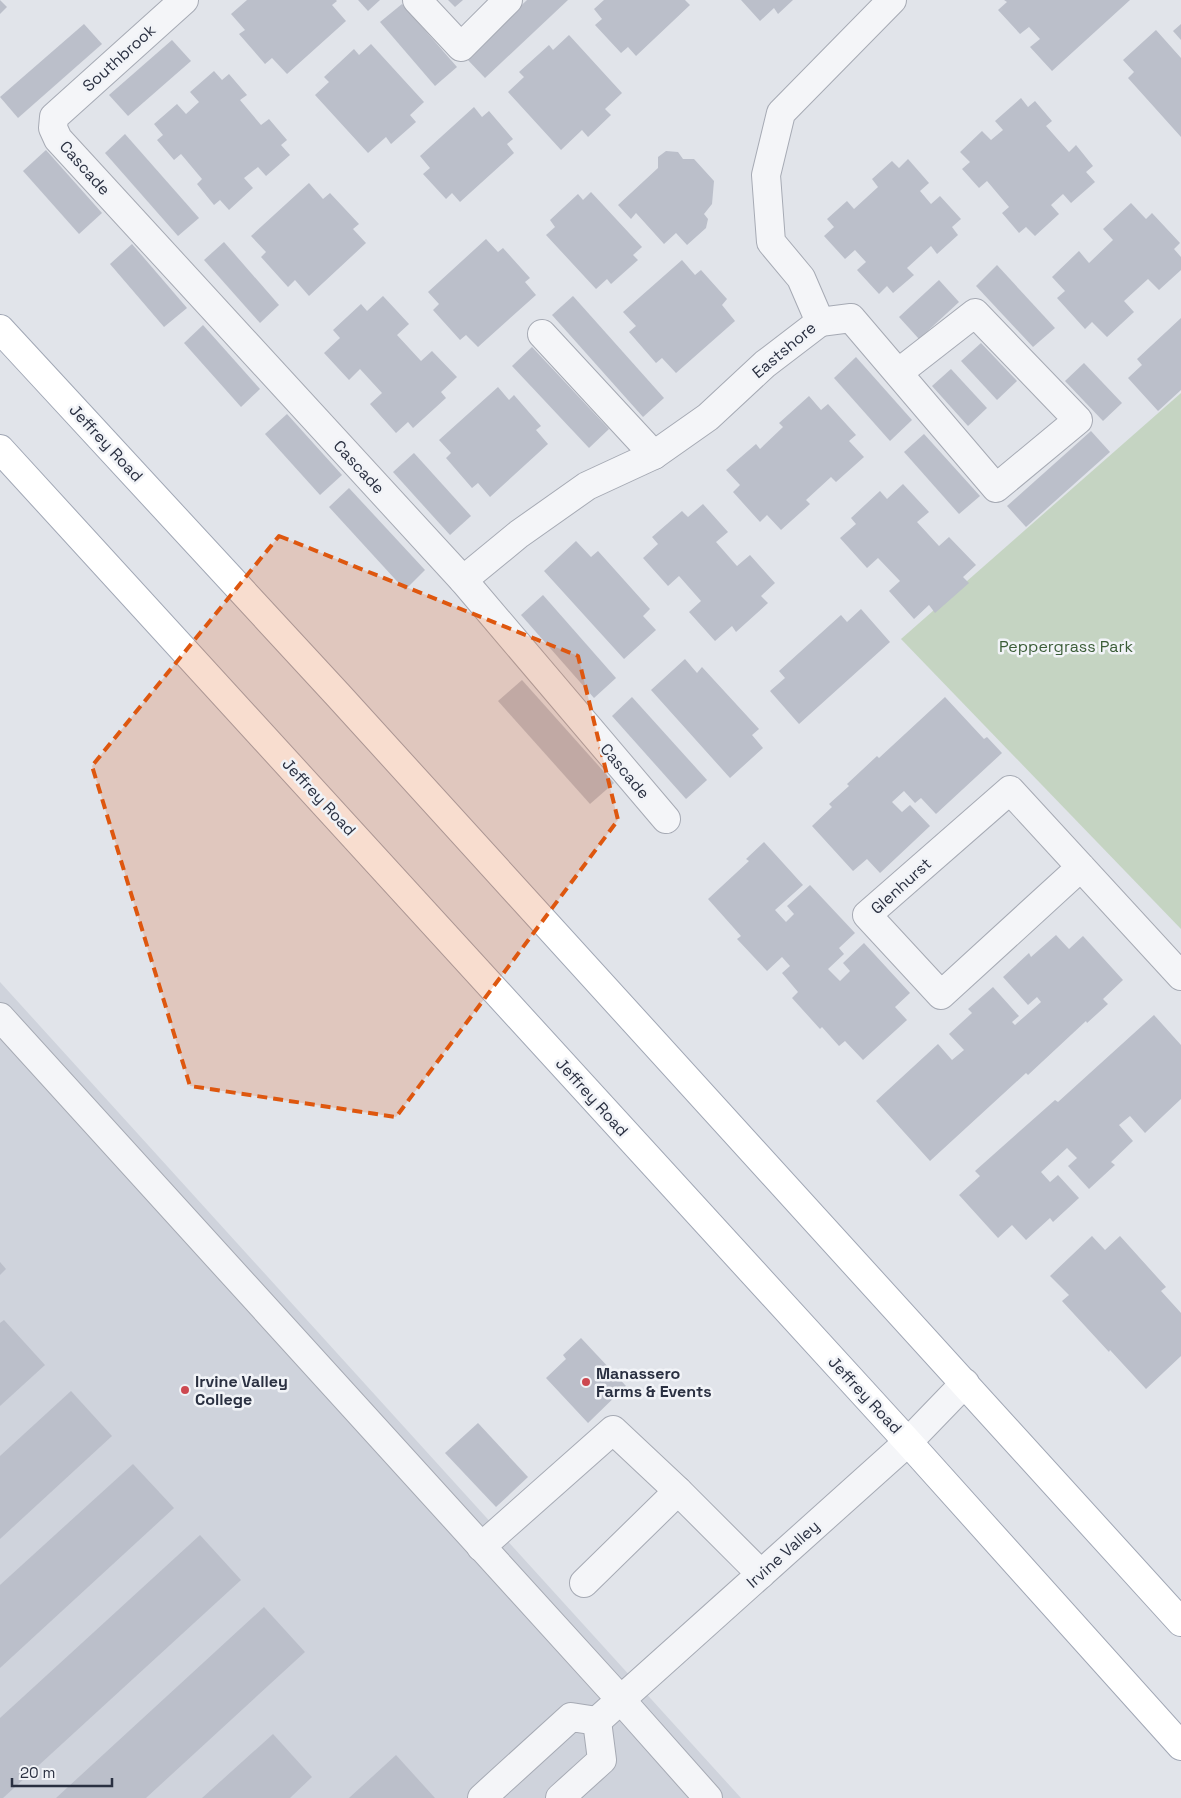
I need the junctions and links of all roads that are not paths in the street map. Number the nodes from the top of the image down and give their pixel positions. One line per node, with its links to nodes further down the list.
1 (184, 0): 5 (street, Southbrook)
2 (417, 0): 3 (street)
3 (508, 0)
4 (892, 0): 6 (street, Eastshore)
5 (54, 117): 12 (street, Cascade)
6 (820, 322): 9 (street); 11 (street, Eastshore)
7 (0, 329): 17 (main road, Jeffrey Road)
8 (542, 334): 11 (street)
9 (898, 373): 9 (street)
10 (0, 449): 18 (main road, Jeffrey Road)
11 (654, 455): 12 (street, Eastshore)
12 (463, 580): 13 (street, Cascade)
13 (666, 819)
14 (1081, 867): 14 (street, Glenhurst); 15 (street, Glenhurst)
15 (1181, 976)
16 (0, 1017): 20 (street)
17 (965, 1383): 18 (street, Irvine Valley); 23 (main road, Jeffrey Road)
18 (908, 1442): 21 (street, Irvine Valley); 26 (main road, Jeffrey Road)
19 (678, 1491): 20 (street); 21 (street); 22 (street)
20 (481, 1548): 24 (street)
21 (761, 1574): 24 (street, Irvine Valley)
22 (584, 1583)
23 (1181, 1622)
24 (621, 1700): 25 (street, Irvine Valley); 29 (street)
25 (597, 1721): 27 (street); 28 (street)
26 (1181, 1746)
27 (482, 1798)
28 (560, 1798)
29 (708, 1798)

